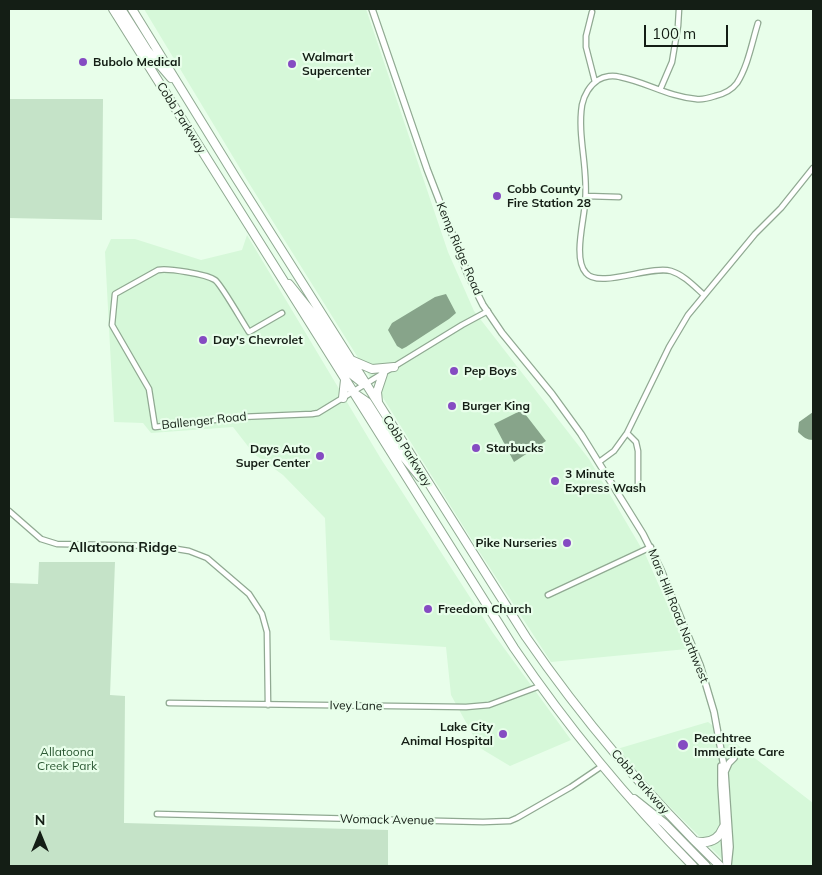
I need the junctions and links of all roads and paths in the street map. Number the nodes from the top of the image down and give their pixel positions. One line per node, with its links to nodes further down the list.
1 (113, 9): 14 (main road, Cobb Parkway)
2 (121, 9): 8 (main road)
3 (132, 9): 8 (main road, Cobb Parkway)
4 (372, 9): 16 (street, Kemp Ridge Road)
5 (679, 9): 10 (street)
6 (592, 12): 9 (street)
7 (758, 23): 10 (street)
8 (177, 82): 18 (main road, Cobb Parkway)
9 (596, 82): 10 (street); 12 (street)
10 (660, 90)
11 (813, 168): 15 (street)
12 (586, 196): 13 (street); 15 (street)
13 (619, 197)
14 (283, 280): 21 (main road, Cobb Parkway); 22 (main road)
15 (704, 295): 26 (street)
16 (488, 311): 19 (street, Ballenger Road); 27 (street, Kemp Ridge Road)
17 (282, 313): 24 (street, Ballenger Road)
18 (350, 360): 19 (main road); 22 (main road, Cobb Parkway)
19 (394, 367): 20 (street, Ballenger Road)
20 (384, 374): 22 (street, Ballenger Road); 25 (main road)
21 (345, 380): 23 (main road, Cobb Parkway); 24 (main road)
22 (366, 385): 23 (street, Ballenger Road); 25 (main road, Cobb Parkway)
23 (353, 392): 24 (street, Ballenger Road); 29 (main road); 33 (main road, Cobb Parkway)
24 (343, 398)
25 (378, 404): 29 (main road, Cobb Parkway)
26 (627, 433): 27 (street); 28 (street)
27 (599, 462): 31 (street, Mars Hill Road Northwest)
28 (638, 486)
29 (430, 487): 43 (main road, Cobb Parkway)
30 (9, 511): 35 (street)
31 (651, 547): 32 (street); 37 (street, Mars Hill Road Northwest)
32 (548, 595)
33 (540, 686): 35 (street, Ivey Lane); 38 (main road, Cobb Parkway)
34 (169, 703): 35 (street, Ivey Lane)
35 (268, 705)
36 (734, 758): 39 (street)
37 (722, 759): 39 (street, Mars Hill Road Northwest); 42 (street, Mars Hill Road Northwest)
38 (602, 766): 40 (main road, Cobb Parkway); 41 (street, Womack Avenue)
39 (725, 772): 47 (street, Mars Hill Road Northwest)
40 (624, 792): 44 (main road, Cobb Parkway); 45 (main road)
41 (156, 814)
42 (723, 828): 43 (main road); 47 (street, Mars Hill Road Northwest)
43 (693, 840): 46 (main road, Cobb Parkway)
44 (694, 866)
45 (706, 866)
46 (720, 866)
47 (727, 866)

